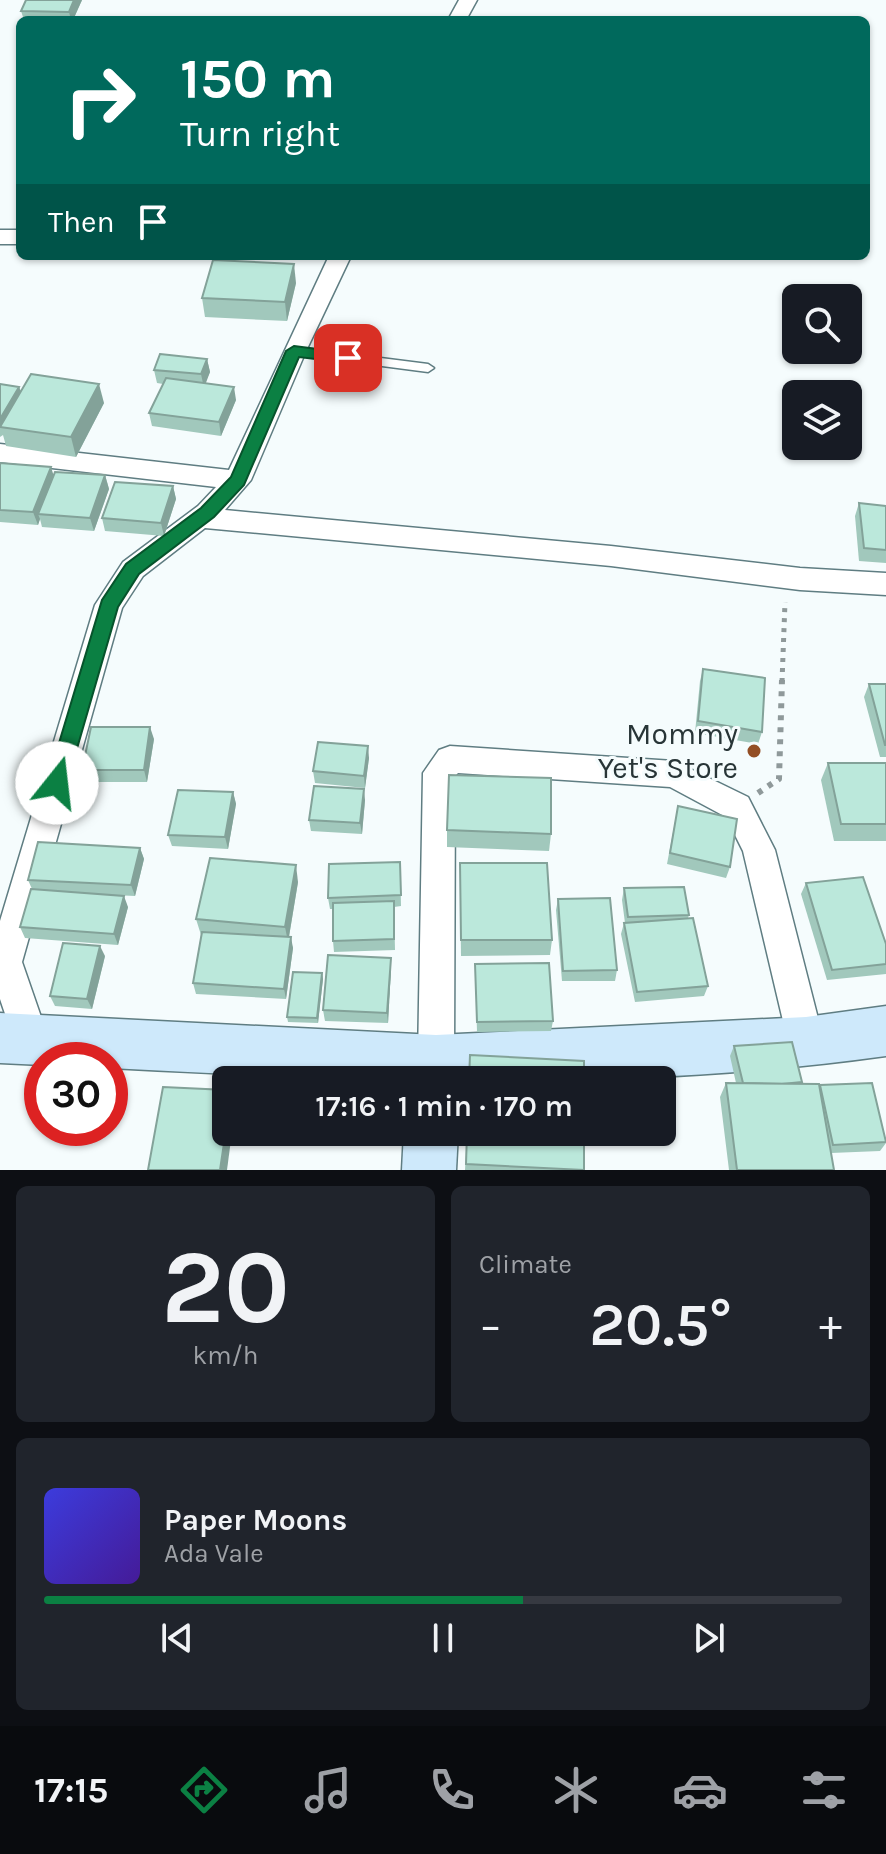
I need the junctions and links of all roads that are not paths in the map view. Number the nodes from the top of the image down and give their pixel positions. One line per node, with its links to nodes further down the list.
1 (338, 260): 2 (street)
2 (294, 351): 3 (lane); 5 (street)
3 (428, 368)
4 (0, 453): 5 (street)
5 (238, 480): 6 (street)
6 (200, 518): 7 (street); 9 (street)
7 (886, 584)
8 (886, 1031): 10 (street)
9 (16, 1039): 11 (street)
10 (806, 1042): 12 (street); 13 (street)
11 (381, 1066)
12 (435, 1066)
13 (488, 1066)
14 (430, 1146): 15 (street)
15 (429, 1170)

